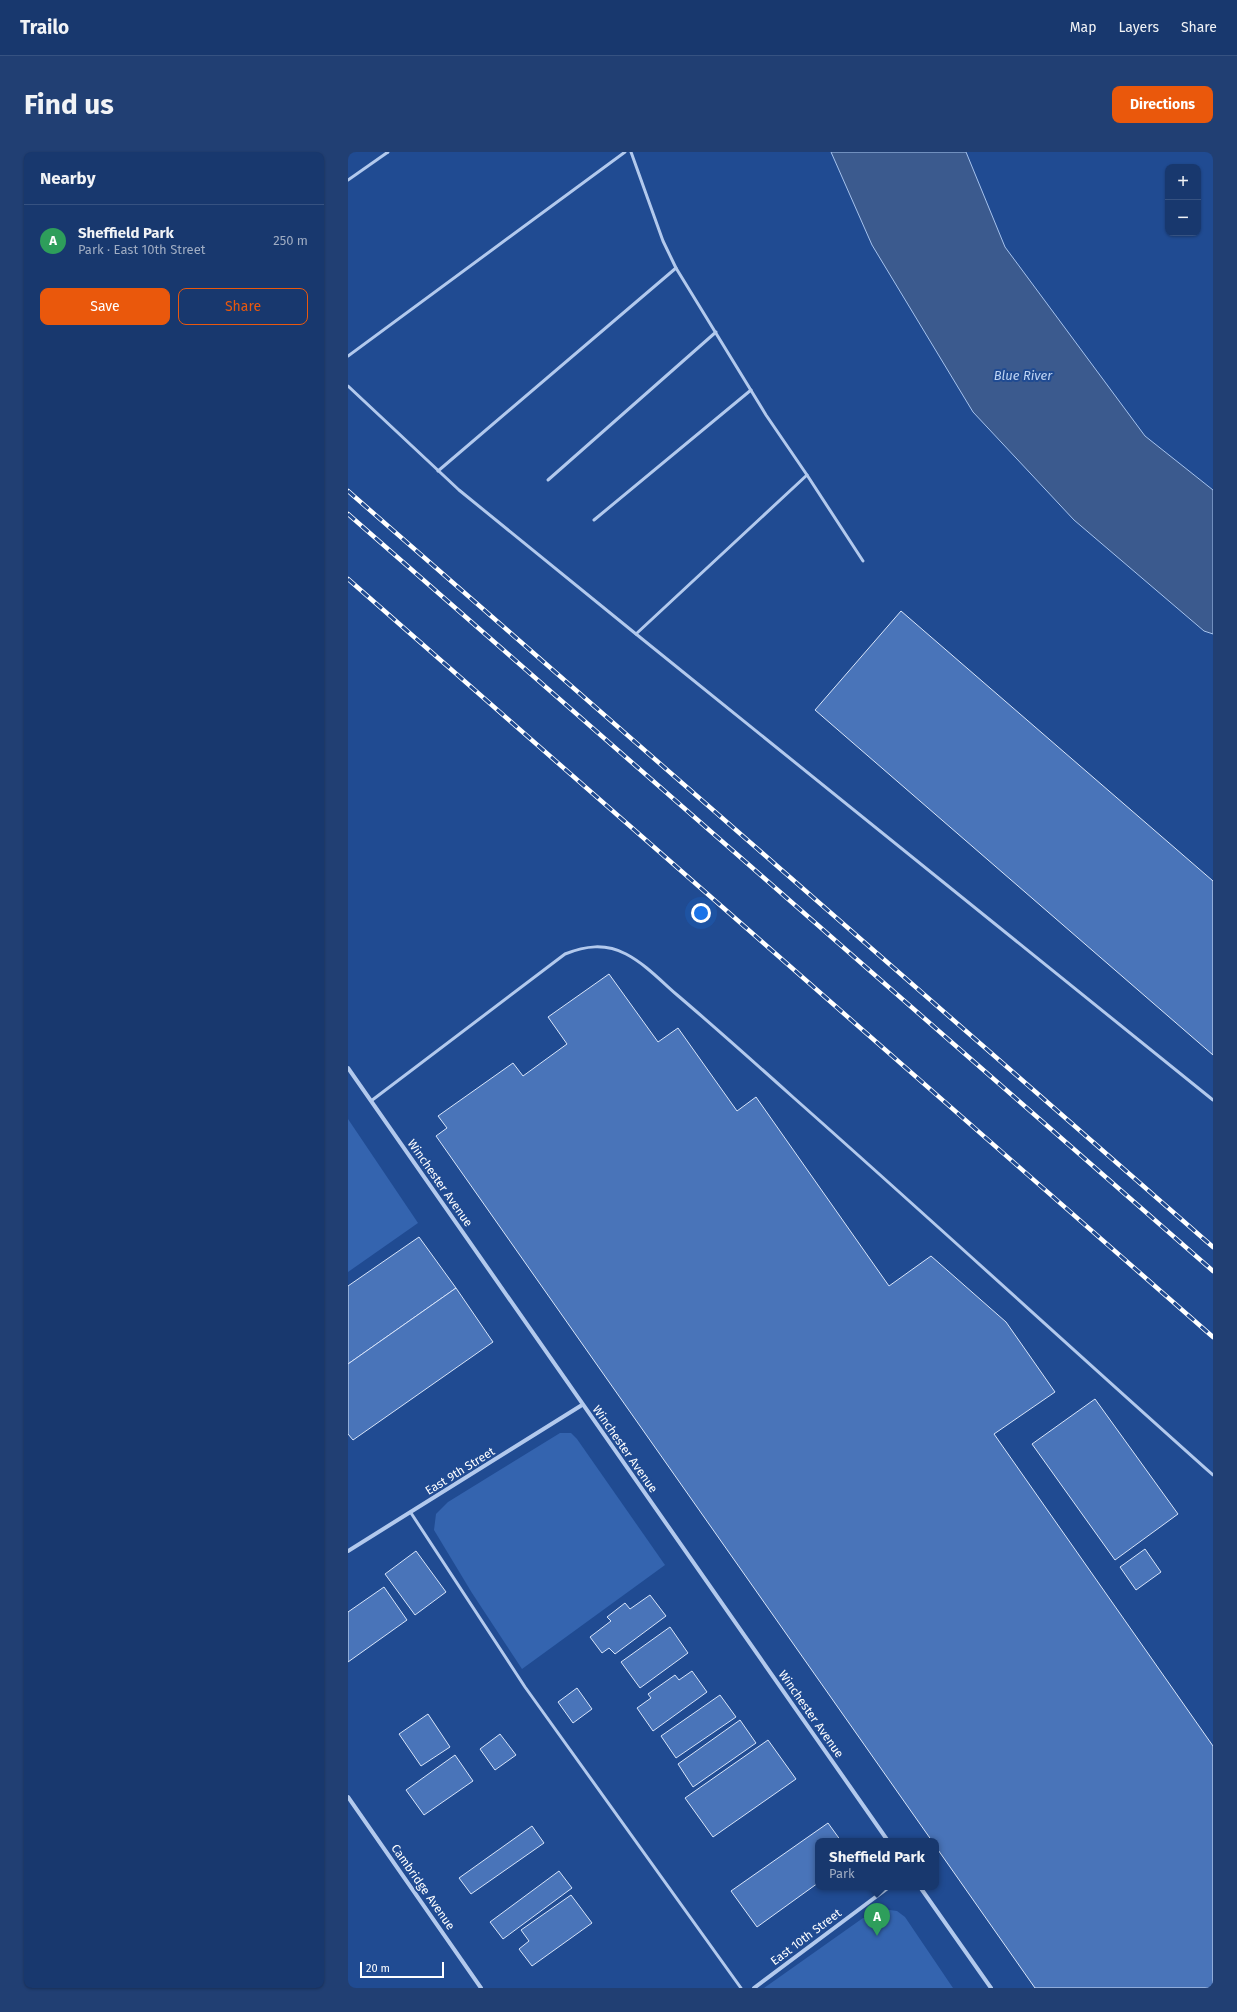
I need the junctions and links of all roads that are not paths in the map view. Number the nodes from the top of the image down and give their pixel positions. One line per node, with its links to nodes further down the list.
1 (388, 152): 4 (lane)
2 (625, 152): 7 (lane)
3 (631, 152): 5 (lane)
4 (348, 180)
5 (676, 268): 6 (lane); 10 (lane)
6 (716, 332): 9 (lane); 12 (lane)
7 (348, 356)
8 (348, 386): 10 (lane)
9 (751, 390): 11 (lane); 13 (lane)
10 (438, 471): 15 (lane)
11 (807, 475): 14 (lane); 15 (lane)
12 (548, 480)
13 (594, 520)
14 (863, 561)
15 (636, 634): 17 (lane)
16 (348, 1068): 18 (street, Winchester Avenue)
17 (1213, 1100)
18 (371, 1101): 19 (street, Winchester Avenue); 20 (lane)
19 (582, 1405): 21 (street, East 9th Street); 24 (street, Winchester Avenue)
20 (1213, 1475)
21 (411, 1513): 22 (street, East 9th Street); 28 (lane)
22 (348, 1551)
23 (348, 1797): 27 (street, Cambridge Avenue)
24 (886, 1838)
25 (885, 1890): 29 (street, East 10th Street)
26 (922, 1890): 30 (street)
27 (481, 1988)
28 (741, 1988)
29 (754, 1988)
30 (991, 1988)

